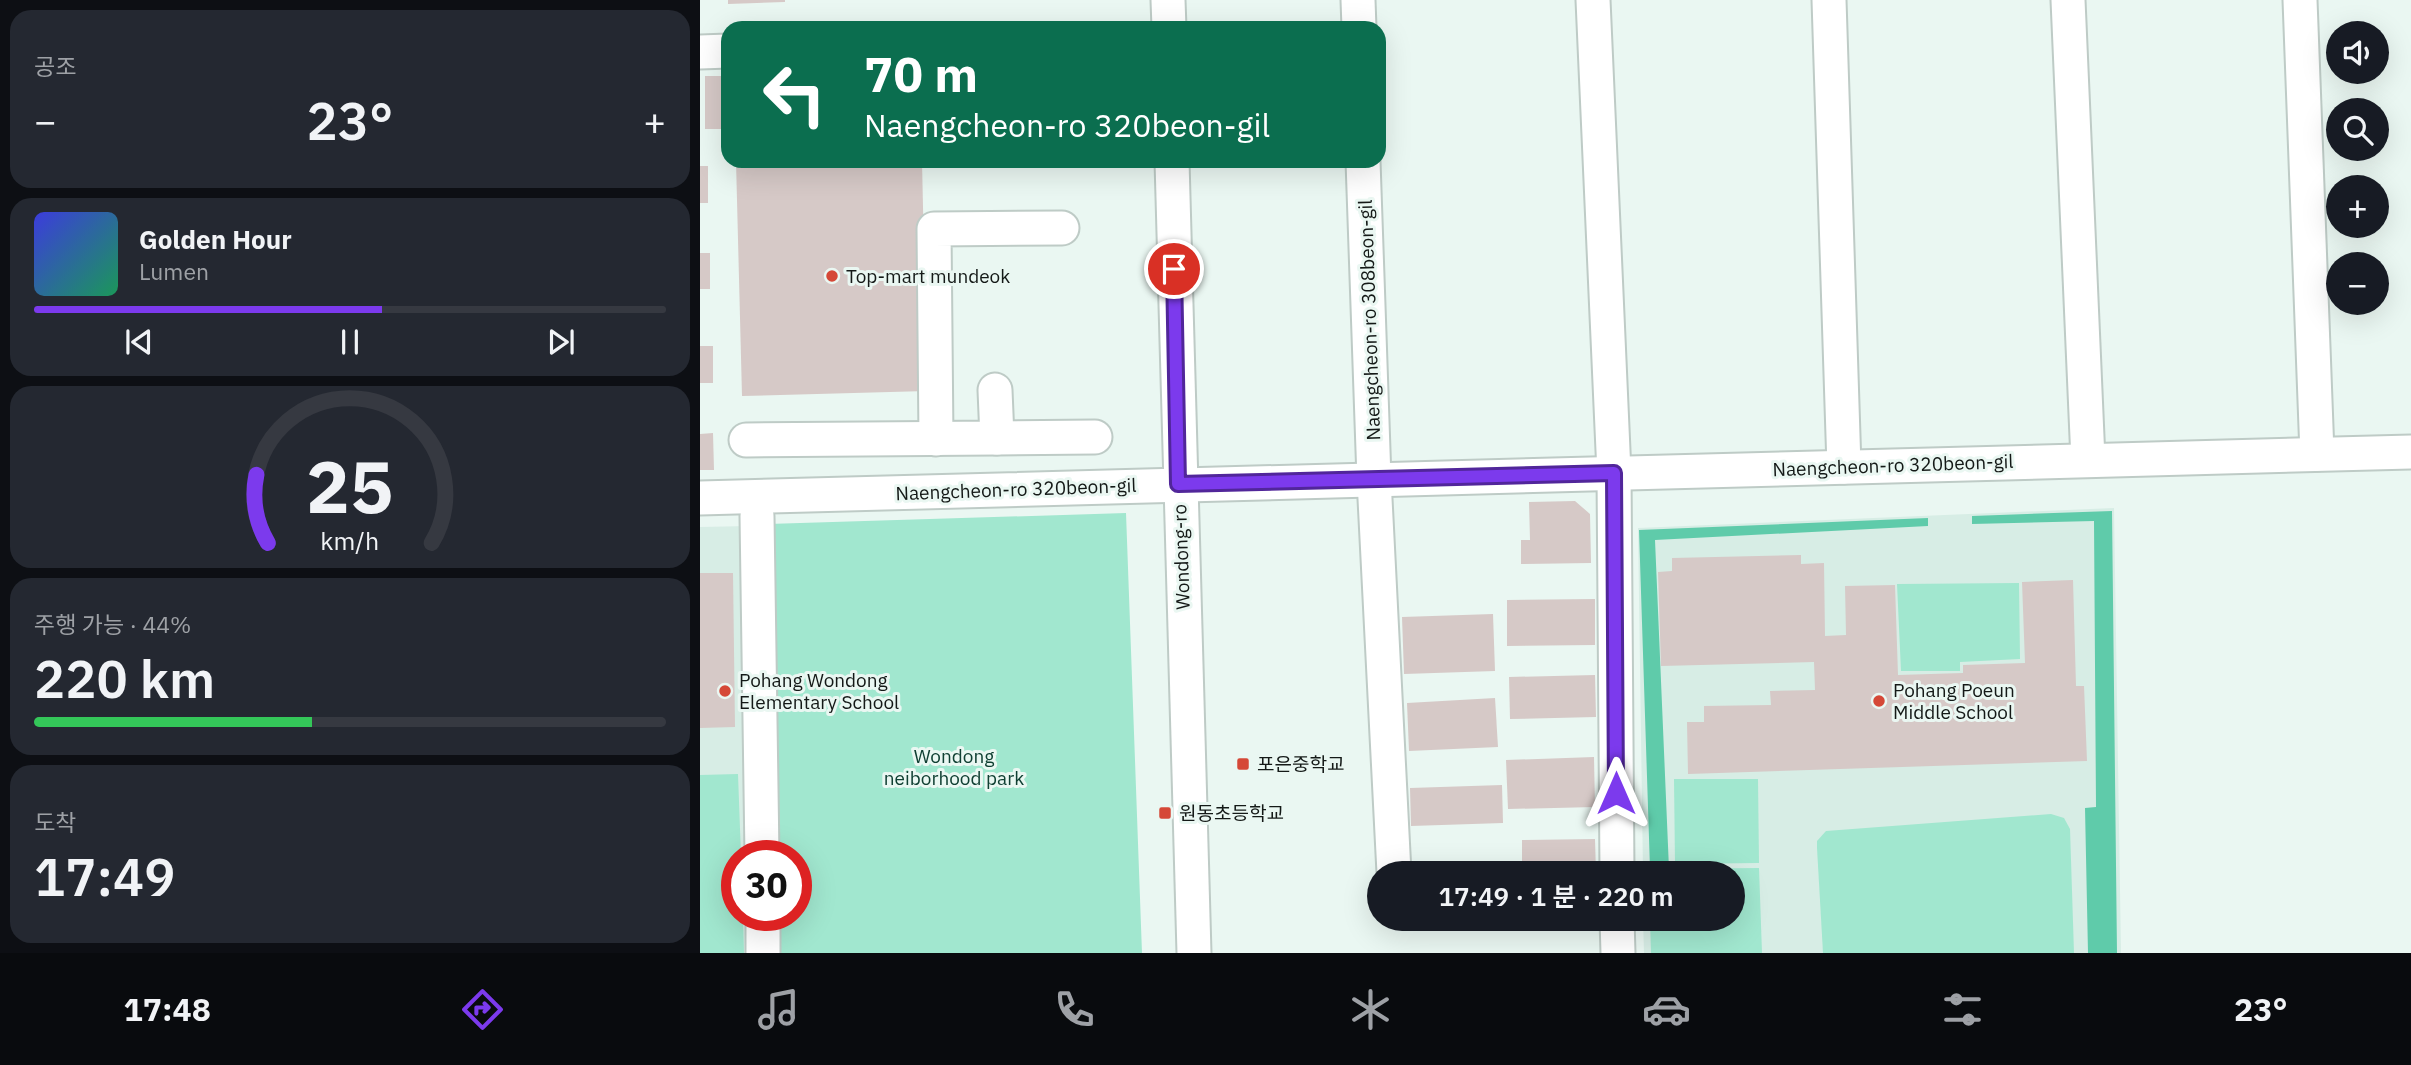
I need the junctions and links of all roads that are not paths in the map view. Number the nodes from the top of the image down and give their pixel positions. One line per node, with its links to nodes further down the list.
1 (1168, 0): 7 (street)
2 (1358, 0): 8 (street)
3 (1593, 0): 23 (street)
4 (1829, 0): 22 (street)
5 (2068, 0): 21 (street)
6 (2300, 0): 20 (street)
7 (1169, 21)
8 (1359, 21)
9 (721, 51): 10 (street)
10 (700, 52)
11 (1172, 168): 25 (street, Wondong-ro)
12 (1363, 168): 24 (street, Naengcheon-ro 308beon-gil)
13 (1062, 228): 17 (street)
14 (995, 390): 16 (street)
15 (1095, 437): 16 (street)
16 (997, 438): 17 (street)
17 (927, 439): 18 (street); 26 (street)
18 (746, 440)
19 (2411, 452): 20 (street, Naengcheon-ro 320beon-gil)
20 (2317, 454): 21 (street, Naengcheon-ro 320beon-gil)
21 (2088, 460): 22 (street, Naengcheon-ro 320beon-gil)
22 (1844, 467): 23 (street, Naengcheon-ro 320beon-gil)
23 (1614, 473): 24 (street, Naengcheon-ro 320beon-gil); 31 (street)
24 (1374, 479): 25 (street, Naengcheon-ro 320beon-gil); 30 (street)
25 (1178, 484): 26 (street, Naengcheon-ro 320beon-gil); 35 (street, Wondong-ro)
26 (920, 492): 27 (street, Naengcheon-ro 320beon-gil)
27 (700, 498)
28 (757, 516): 29 (street)
29 (762, 840)
30 (1393, 861)
31 (1616, 861)
32 (763, 931): 34 (street)
33 (1617, 931): 36 (street)
34 (763, 953)
35 (1194, 953)
36 (1618, 953)

